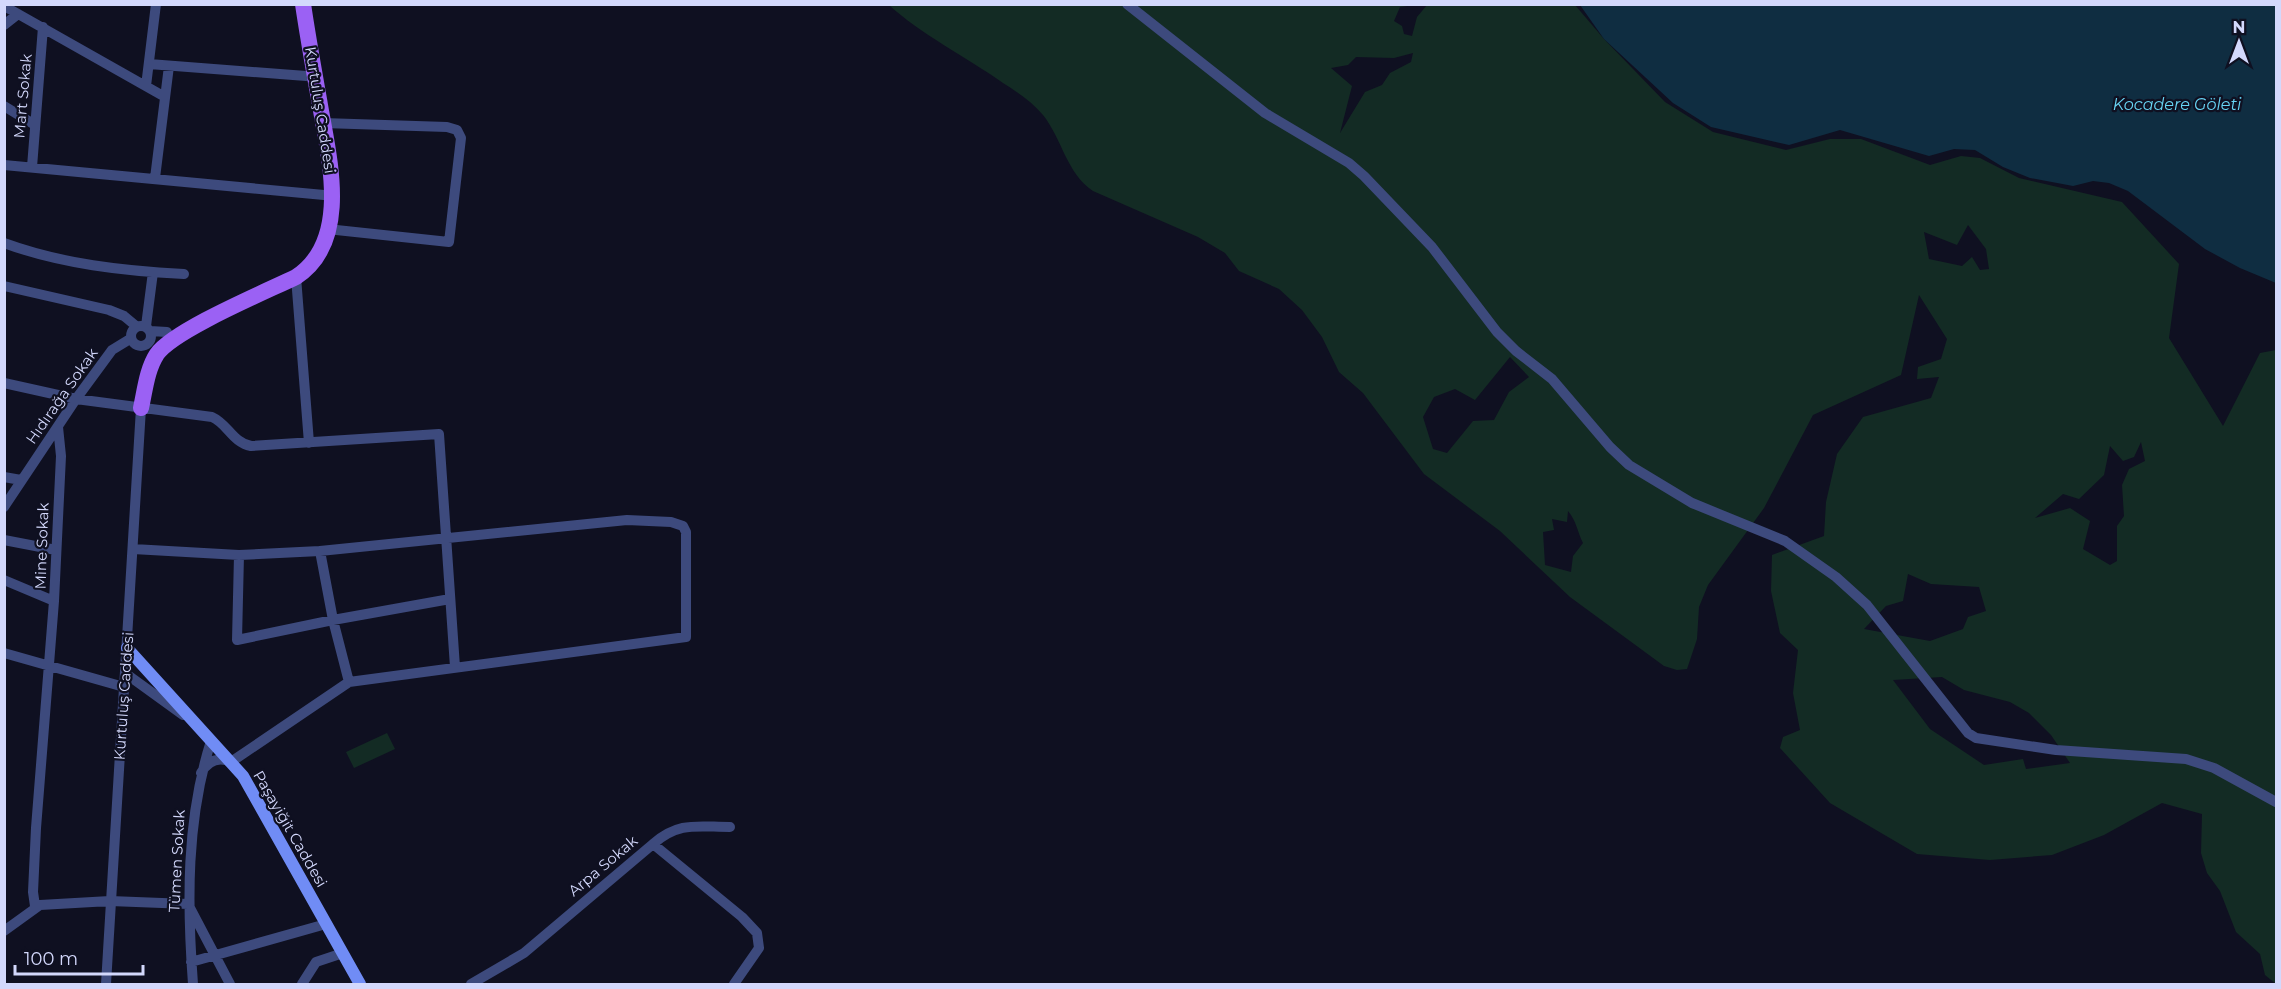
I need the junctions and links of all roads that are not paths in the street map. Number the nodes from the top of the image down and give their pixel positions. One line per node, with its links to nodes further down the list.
1 (156, 4): 9 (street)
2 (293, 4): 11 (main road, Kurtuluş Caddesi)
3 (303, 4): 15 (main road, Kurtuluş Caddesi)
4 (1127, 4): 59 (street)
5 (4, 6): 6 (street)
6 (18, 14): 7 (street); 8 (street)
7 (4, 25)
8 (43, 27): 12 (street); 16 (street, Mart Sokak)
9 (149, 64): 10 (street); 12 (street)
10 (169, 66): 11 (street); 13 (street)
11 (306, 76): 20 (main road, Kurtuluş Caddesi)
12 (146, 86): 13 (street)
13 (165, 97): 19 (street)
14 (4, 105): 16 (street)
15 (323, 123): 21 (main road, Kurtuluş Caddesi); 21 (street)
16 (35, 125): 18 (street, Mart Sokak)
17 (4, 165): 18 (street)
18 (32, 167): 19 (street)
19 (155, 178): 20 (street)
20 (324, 195): 27 (main road, Kurtuluş Caddesi)
21 (327, 229): 25 (main road, Kurtuluş Caddesi)
22 (4, 243): 23 (street)
23 (153, 272): 24 (street); 27 (street)
24 (184, 274)
25 (296, 277): 32 (main road, Kurtuluş Caddesi); 34 (street)
26 (4, 286): 27 (street)
27 (150, 329): 28 (street); 28 (street, Hıdırağa Sokak); 29 (main road, Kurtuluş Caddesi)
28 (132, 341): 29 (street); 31 (street, Hıdırağa Sokak)
29 (144, 376): 32 (main road, Kurtuluş Caddesi)
30 (4, 383): 31 (street)
31 (76, 399): 32 (street); 33 (street, Hıdırağa Sokak)
32 (141, 408): 34 (street); 40 (street, Kurtuluş Caddesi)
33 (58, 427): 36 (street, Hıdırağa Sokak); 41 (street, Mine Sokak)
34 (309, 443): 38 (street)
35 (4, 477): 36 (street)
36 (21, 480): 37 (street, Hıdırağa Sokak)
37 (4, 507)
38 (447, 538): 42 (street); 45 (street); 51 (street)
39 (4, 540): 41 (street)
40 (133, 549): 43 (street); 48 (street, Kurtuluş Caddesi)
41 (56, 550): 46 (street, Mine Sokak)
42 (320, 551): 43 (street); 47 (street)
43 (239, 555): 47 (street)
44 (4, 580): 46 (street)
45 (450, 600): 47 (street); 51 (street)
46 (54, 601): 50 (street, Mine Sokak)
47 (333, 620): 53 (street)
48 (127, 648): 52 (street, Kurtuluş Caddesi); 55 (main road, Paşayiğit Caddesi)
49 (4, 653): 50 (street)
50 (50, 667): 54 (street); 64 (street, Mine Sokak)
51 (455, 667): 53 (street)
52 (125, 673): 54 (street, Kurtuluş Caddesi); 55 (street)
53 (349, 682): 57 (street)
54 (124, 687): 62 (street, Kurtuluş Caddesi)
55 (200, 728): 56 (main road, Paşayiğit Caddesi)
56 (211, 741): 57 (main road, Paşayiğit Caddesi); 58 (street, Tümen Sokak)
57 (231, 762): 58 (street); 65 (main road, Paşayiğit Caddesi)
58 (201, 773): 63 (street, Tümen Sokak)
59 (2277, 802)
60 (730, 827): 61 (street)
61 (653, 844): 75 (street, Arpa Sokak); 76 (street, Arpa Sokak)
62 (110, 902): 63 (street); 64 (street); 70 (street, Kurtuluş Caddesi)
63 (188, 904): 68 (street); 69 (street, Tümen Sokak)
64 (35, 906): 66 (street)
65 (326, 924): 67 (main road, Paşayiğit Caddesi); 68 (street)
66 (4, 931)
67 (343, 953): 73 (street); 74 (main road, Paşayiğit Caddesi)
68 (216, 956): 69 (street); 72 (street)
69 (191, 962): 71 (street, Tümen Sokak)
70 (106, 984)
71 (193, 984)
72 (230, 984)
73 (302, 984)
74 (360, 984)
75 (471, 984)
76 (734, 984)

